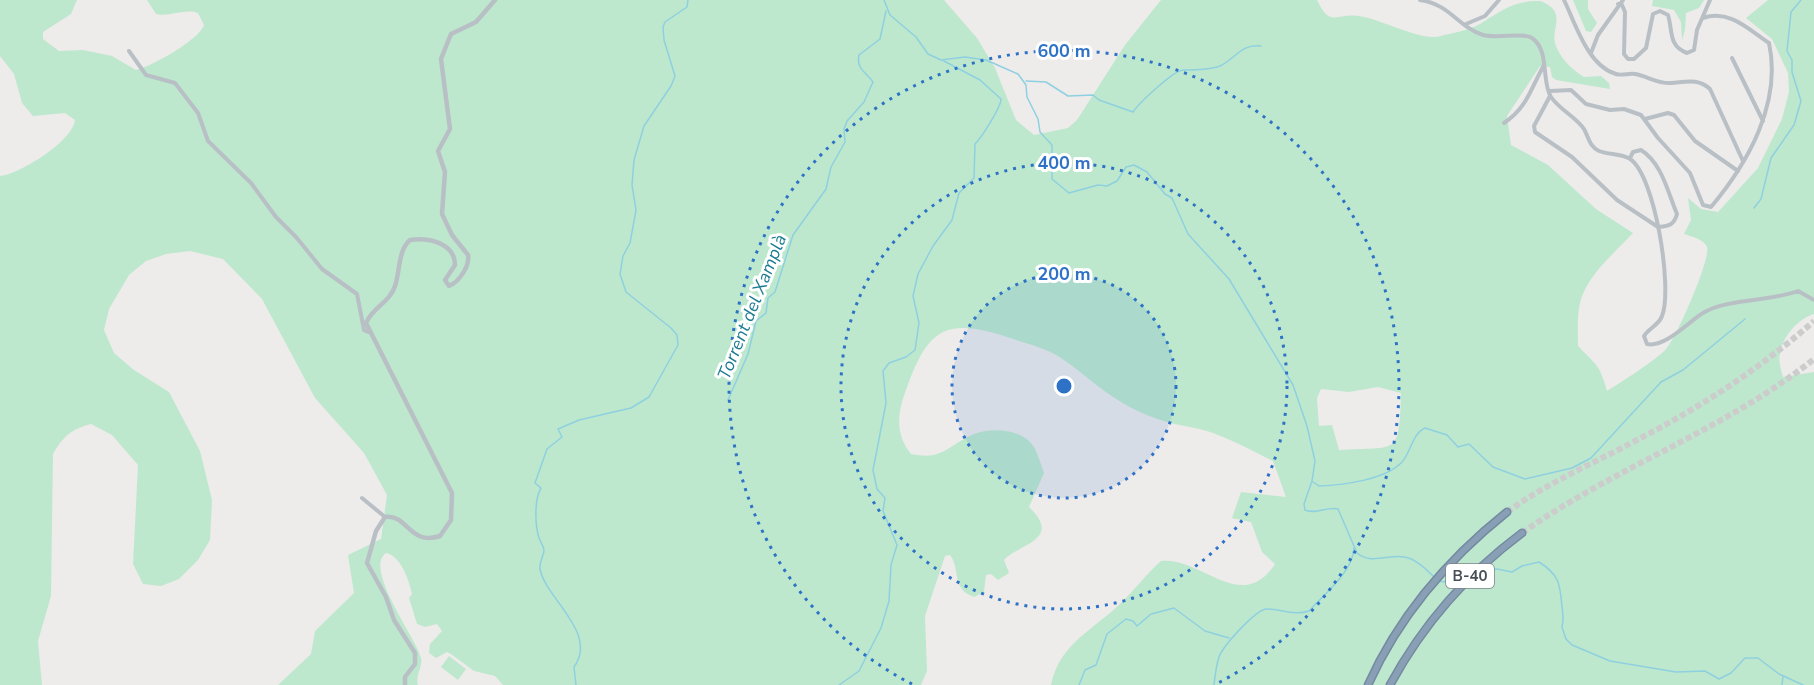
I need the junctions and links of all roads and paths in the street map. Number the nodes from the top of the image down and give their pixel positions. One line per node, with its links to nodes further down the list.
1 (495, 0): 23 (street)
2 (1420, 0): 9 (street)
3 (1499, 0): 9 (street)
4 (1564, 0): 11 (street)
5 (1623, 0): 7 (street)
6 (1710, 0): 8 (street)
7 (1618, 4): 8 (street); 11 (street)
8 (1703, 18): 16 (street)
9 (1465, 24): 13 (street)
10 (129, 51): 23 (street)
11 (1591, 54): 19 (street)
12 (1732, 58): 16 (street)
13 (1544, 64): 14 (street); 17 (street)
14 (1550, 94): 15 (street); 18 (street); 21 (street)
15 (1645, 119): 20 (street); 20 (street)
16 (1763, 121): 19 (street)
17 (1504, 123)
18 (1630, 158): 21 (street); 21 (street)
19 (1744, 162): 20 (street)
20 (1738, 171)
21 (1659, 228): 22 (street)
22 (1814, 300)
23 (368, 332): 26 (street)
24 (362, 498): 26 (street)
25 (1507, 512): 29 (highway, B-40)
26 (385, 518): 28 (street)
27 (1522, 533): 30 (highway, B-40)
28 (405, 685)
29 (1368, 685)
30 (1390, 685)

